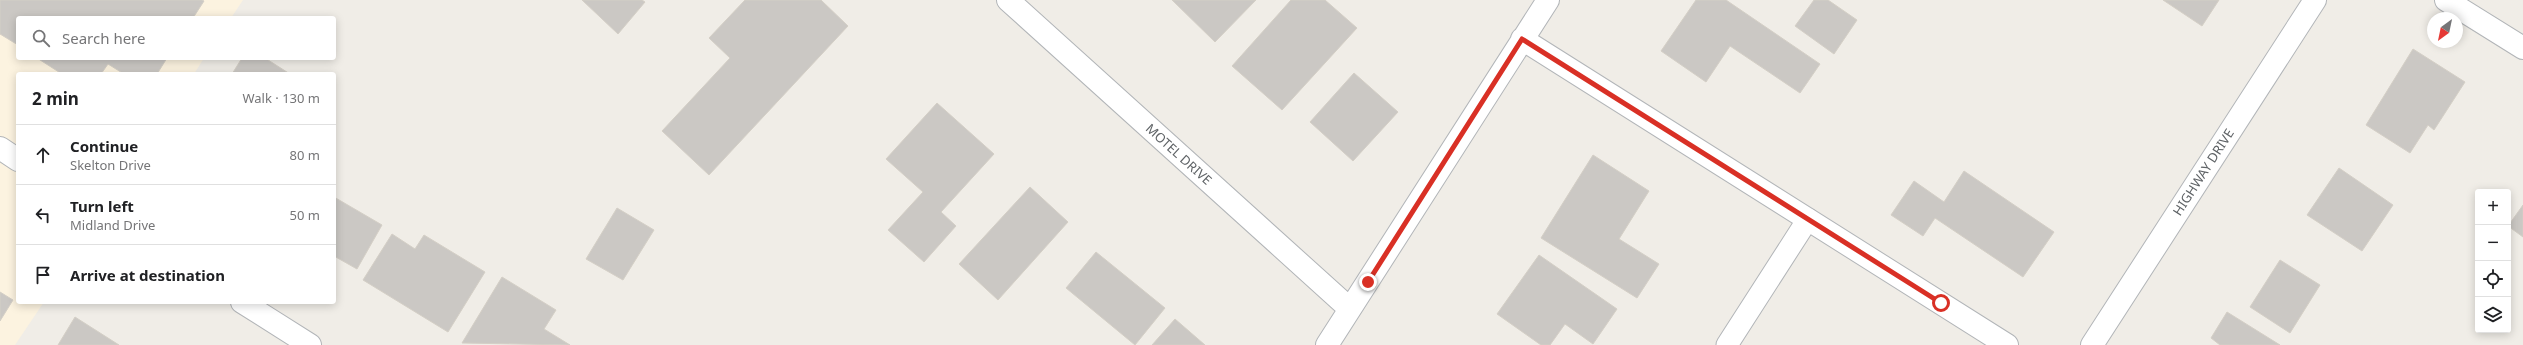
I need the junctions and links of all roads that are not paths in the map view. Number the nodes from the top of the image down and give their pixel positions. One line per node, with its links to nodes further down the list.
1 (1008, 0): 11 (street, MOTEL DRIVE)
2 (1548, 0): 5 (street)
3 (2315, 0): 16 (street, HIGHWAY DRIVE)
4 (2446, 0): 6 (street)
5 (1522, 39): 9 (street); 11 (street)
6 (2523, 48)
7 (0, 148): 8 (street)
8 (16, 159)
9 (1808, 219): 14 (lane); 15 (street)
10 (245, 304): 12 (street)
11 (1350, 308): 13 (street)
12 (310, 345)
13 (1327, 345)
14 (1727, 345)
15 (2007, 345)
16 (2092, 345)

